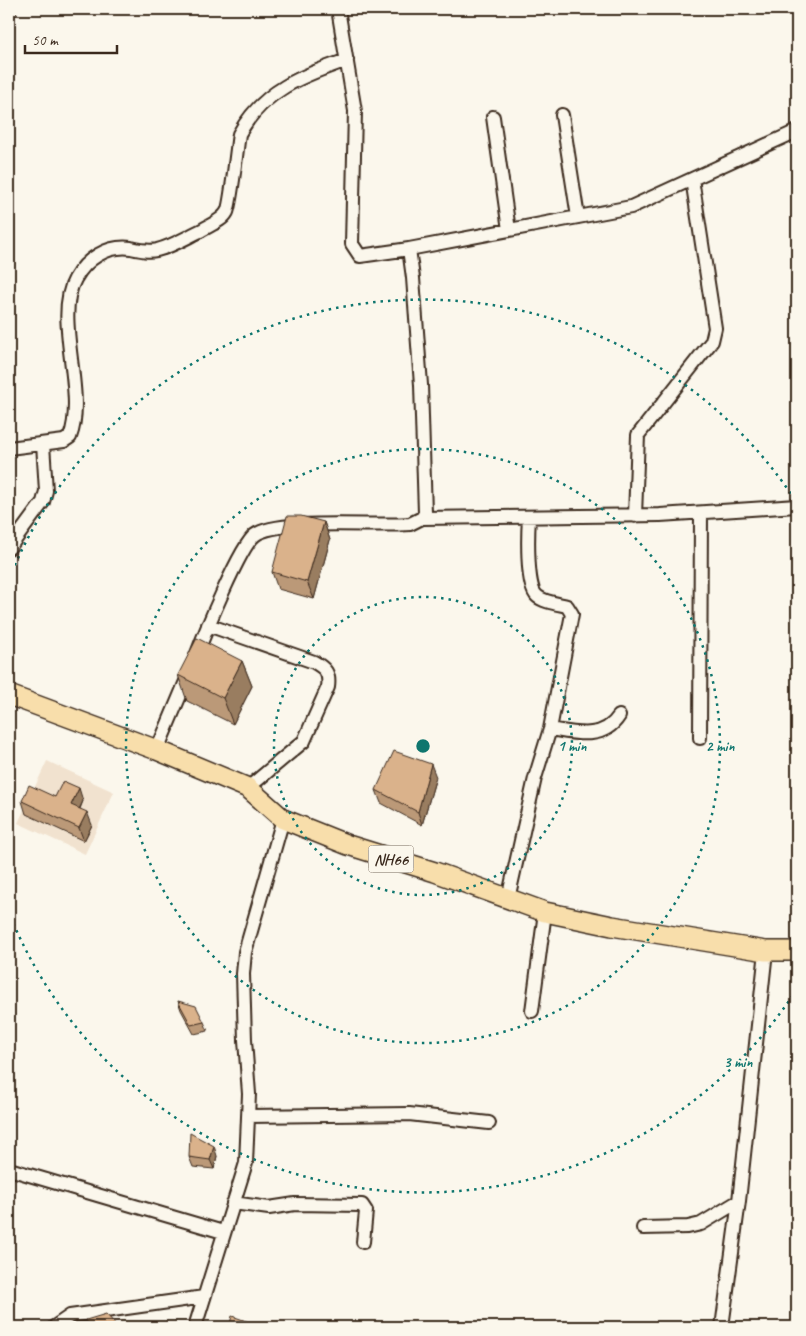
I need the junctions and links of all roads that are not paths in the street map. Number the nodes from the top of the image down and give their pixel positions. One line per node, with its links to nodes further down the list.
1 (338, 9): 2 (street)
2 (347, 60): 9 (street); 10 (street)
3 (562, 115): 7 (street)
4 (493, 117): 8 (street)
5 (797, 131): 6 (street)
6 (692, 179): 7 (street); 14 (street)
7 (578, 217): 8 (street)
8 (508, 230): 9 (street)
9 (409, 249): 15 (street)
10 (43, 444): 11 (street); 17 (street)
11 (9, 448)
12 (797, 506): 13 (street)
13 (701, 513): 14 (street); 22 (street)
14 (635, 516): 16 (street)
15 (422, 518): 16 (street); 18 (street)
16 (529, 518): 21 (street)
17 (9, 548)
18 (208, 625): 23 (street); 24 (street)
19 (9, 695): 23 (highway, NH66 / NH66)
20 (620, 716): 21 (street)
21 (550, 729): 26 (street)
22 (700, 738)
23 (157, 750): 24 (highway, NH66 / NH66)
24 (248, 788): 25 (highway, NH66 / NH66)
25 (283, 819): 26 (highway, NH66 / NH66); 31 (street)
26 (508, 899): 27 (highway, NH66 / NH66)
27 (544, 912): 28 (highway, NH66 / NH66); 30 (street)
28 (766, 951): 29 (highway, NH66 / NH66); 34 (street)
29 (797, 951)
30 (532, 1011)
31 (249, 1116): 32 (street); 35 (street)
32 (489, 1123)
33 (9, 1169): 37 (street)
34 (739, 1201): 36 (street); 42 (street)
35 (233, 1203): 37 (street); 38 (street)
36 (643, 1228)
37 (223, 1232): 39 (street)
38 (363, 1242)
39 (204, 1296): 40 (street); 41 (street)
40 (54, 1327)
41 (195, 1327)
42 (722, 1327)

